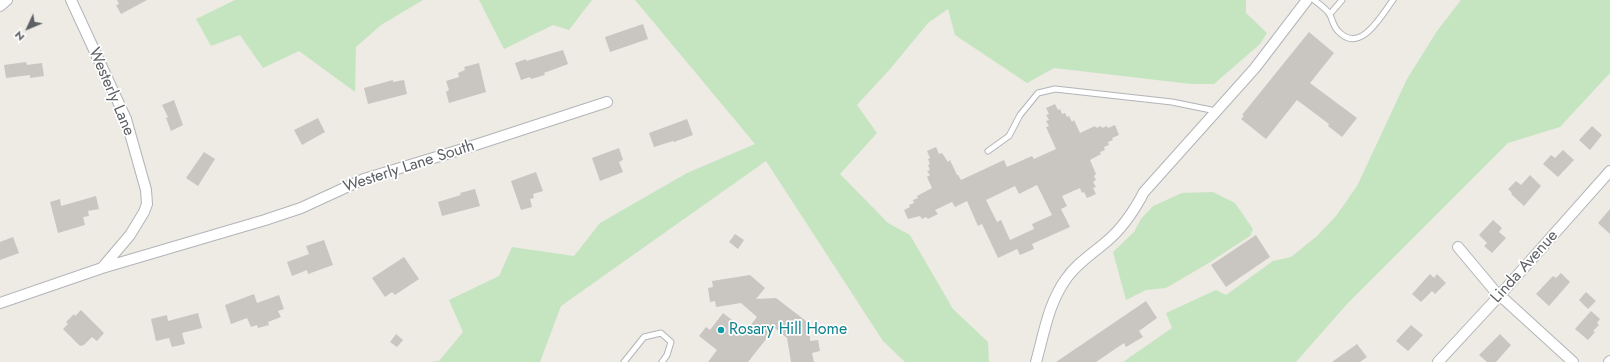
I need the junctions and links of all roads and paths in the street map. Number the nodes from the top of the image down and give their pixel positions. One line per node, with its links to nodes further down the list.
1 (7, 0): 7 (street)
2 (71, 0): 14 (street, Westerly Lane)
3 (1307, 0): 10 (street)
4 (1314, 0): 8 (lane)
5 (1342, 0): 8 (lane)
6 (1393, 0): 8 (lane)
7 (0, 6)
8 (1330, 14)
9 (607, 102): 14 (street, Westerly Lane South)
10 (1216, 111): 11 (lane); 19 (street)
11 (988, 150)
12 (1610, 170): 15 (street, Linda Avenue)
13 (1458, 247): 15 (street)
14 (102, 268): 16 (street)
15 (1499, 296): 20 (street, Linda Avenue); 21 (street)
16 (0, 303)
17 (624, 362): 18 (lane)
18 (662, 362)
19 (1036, 362)
20 (1438, 362)
21 (1573, 362)

